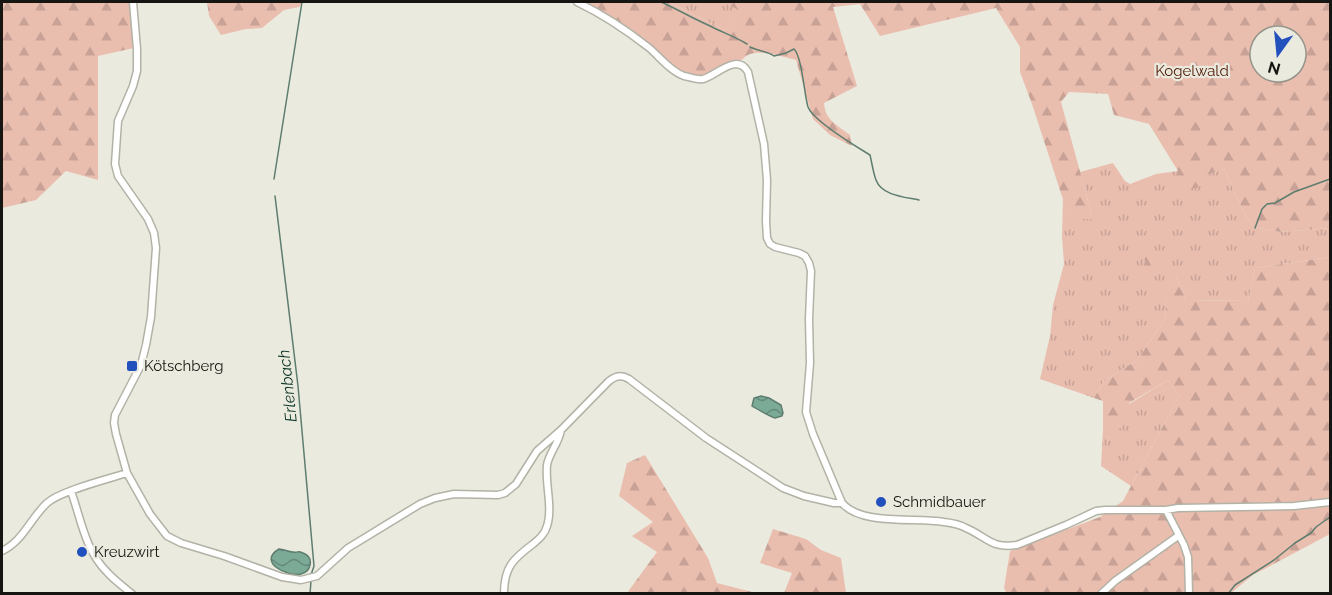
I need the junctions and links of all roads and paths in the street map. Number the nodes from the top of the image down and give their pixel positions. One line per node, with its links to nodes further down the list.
1 (133, 2): 4 (street)
2 (577, 2): 7 (street)
3 (561, 430): 4 (street); 7 (street); 12 (street)
4 (126, 473): 5 (street)
5 (70, 491): 10 (street); 11 (street)
6 (1330, 502): 8 (street)
7 (842, 503): 8 (street)
8 (1166, 510): 9 (street)
9 (1178, 536): 13 (street); 14 (street)
10 (2, 551)
11 (132, 594)
12 (504, 594)
13 (1101, 594)
14 (1189, 594)

